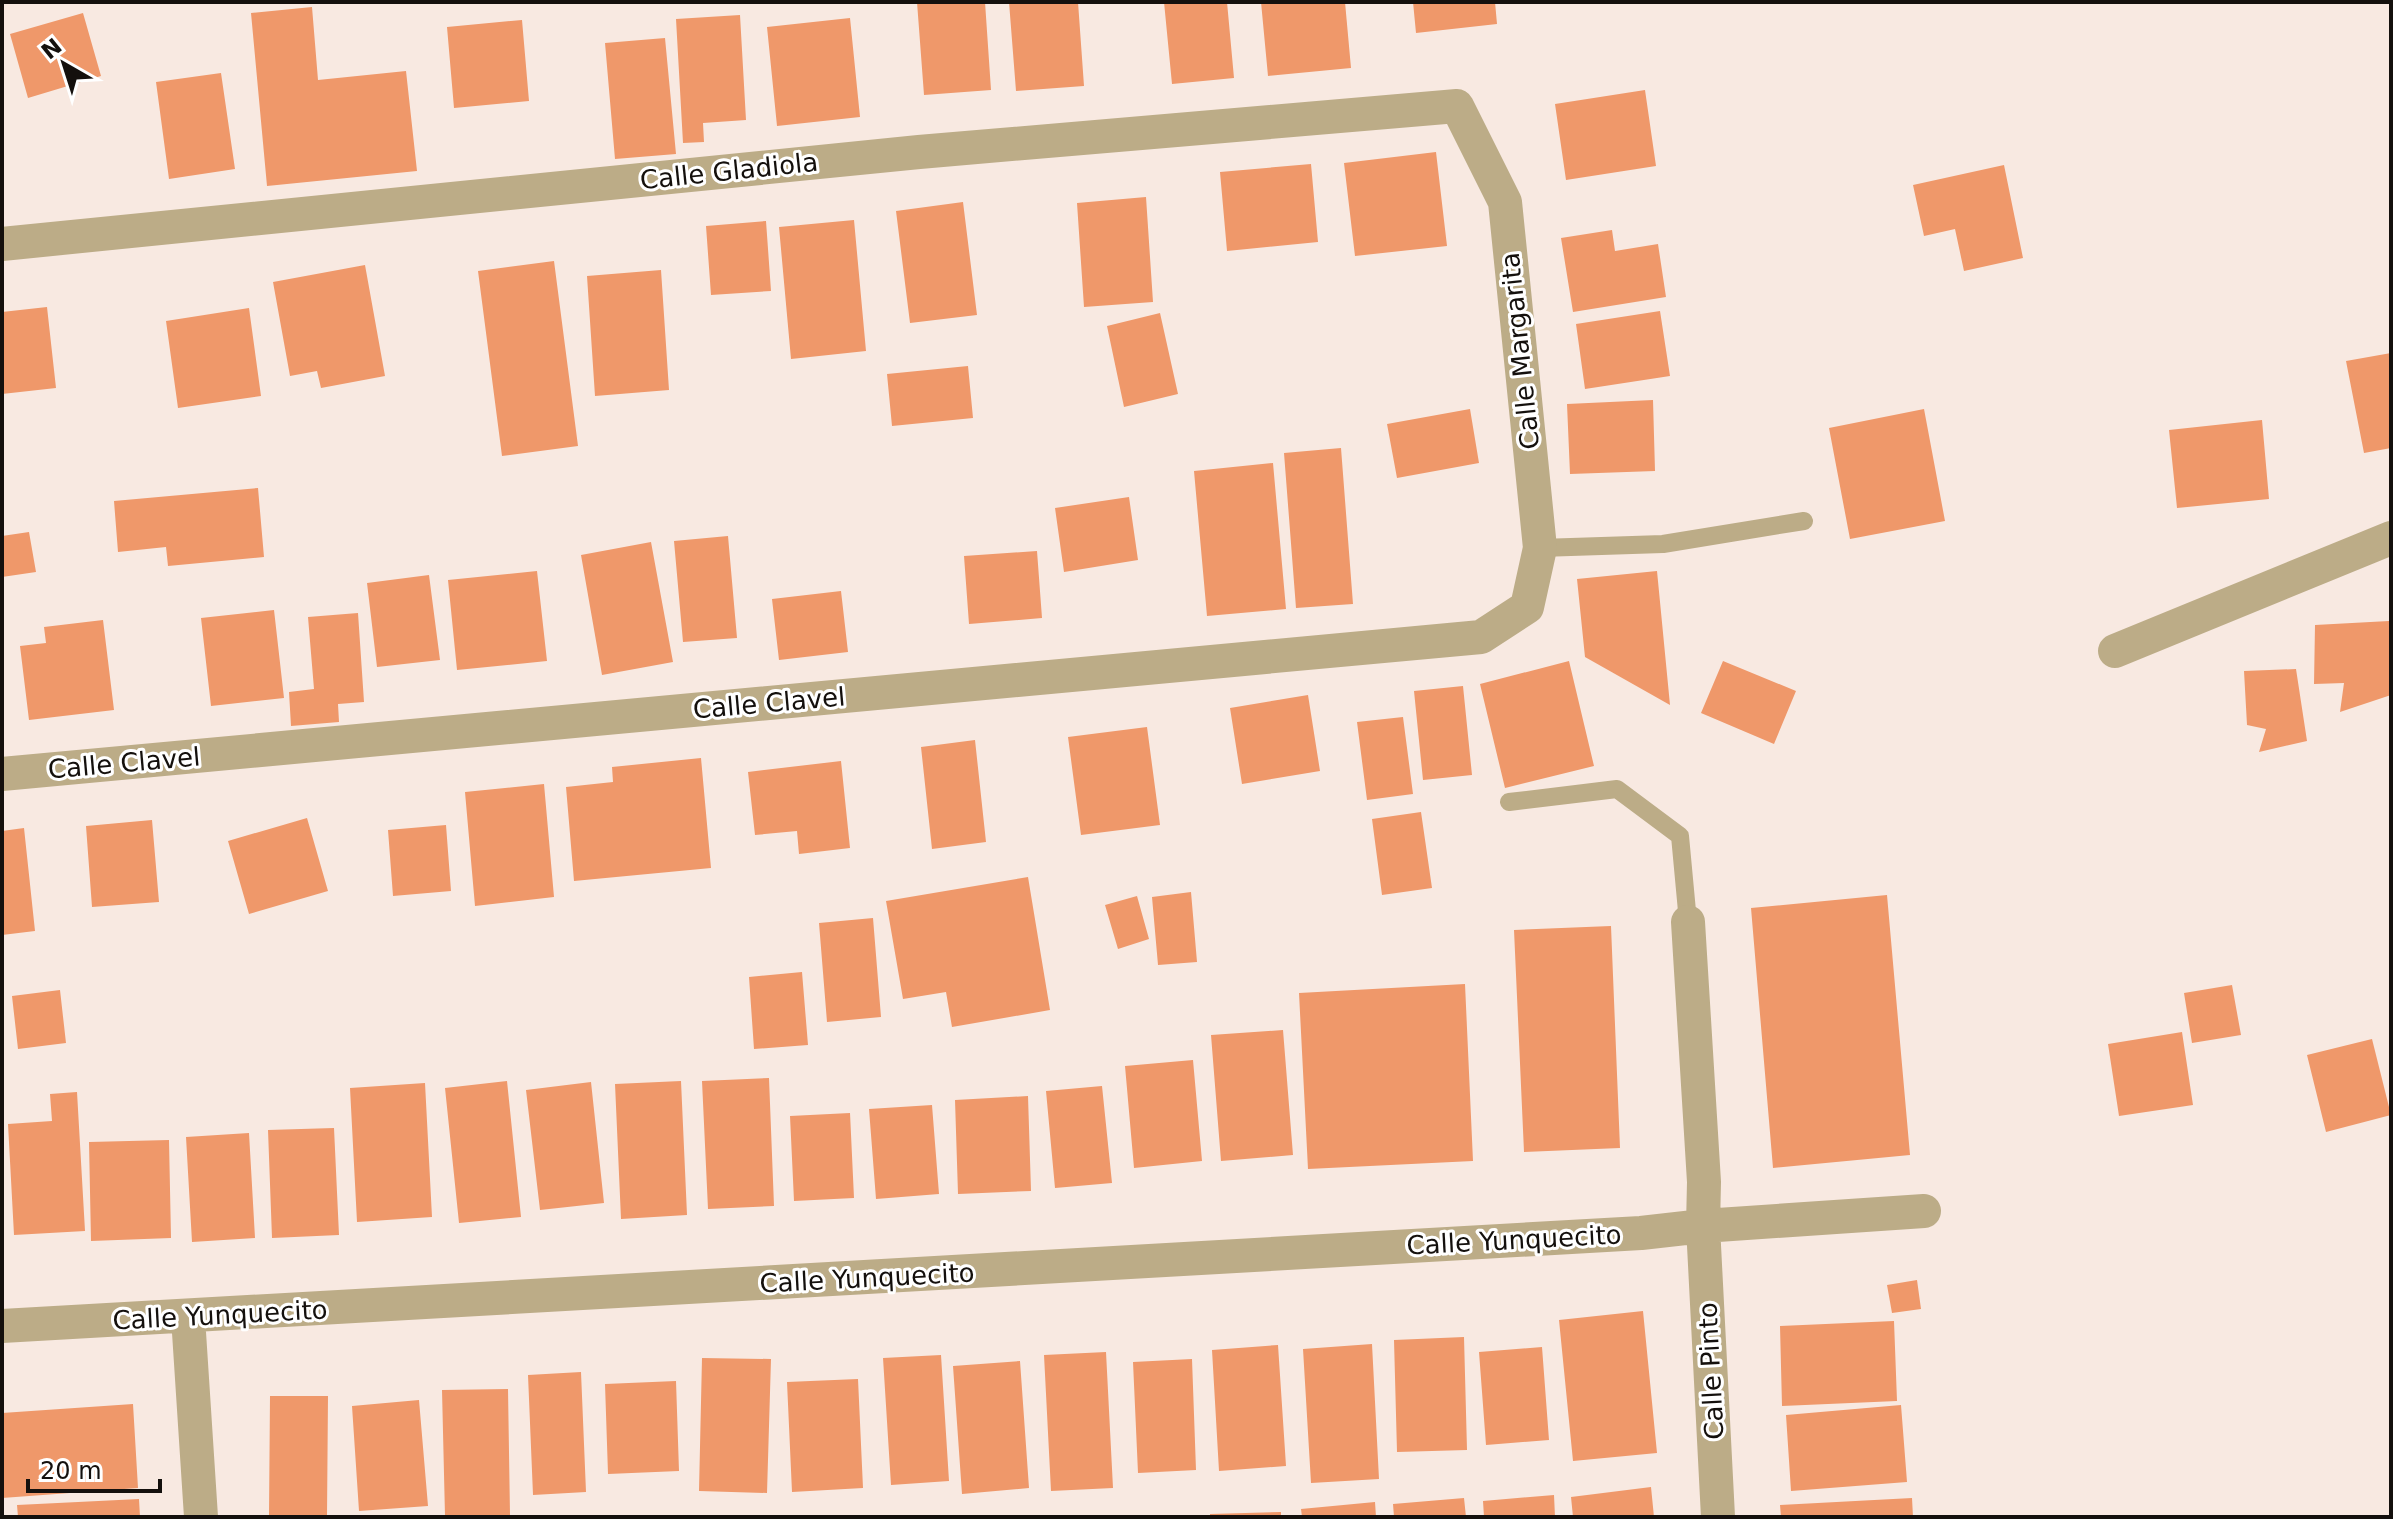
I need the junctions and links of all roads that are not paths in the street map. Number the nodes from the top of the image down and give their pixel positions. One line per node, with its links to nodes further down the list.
1 (1457, 106): 2 (street, Calle Gladiola); 5 (street, Calle Margarita)
2 (2, 244)
3 (1804, 521): 5 (lane)
4 (2391, 538): 7 (street)
5 (1540, 548): 6 (street, Calle Margarita)
6 (1527, 607): 8 (street, Calle Clavel)
7 (2115, 651)
8 (2, 774)
9 (1509, 802): 10 (lane)
10 (1688, 922): 12 (street, Calle Pinto)
11 (1924, 1211): 12 (street)
12 (1718, 1225): 13 (street, Calle Yunquecito); 16 (street, Calle Pinto)
13 (188, 1317): 14 (street, Calle Yunquecito); 15 (street)
14 (2, 1326)
15 (201, 1517)
16 (1718, 1517)

